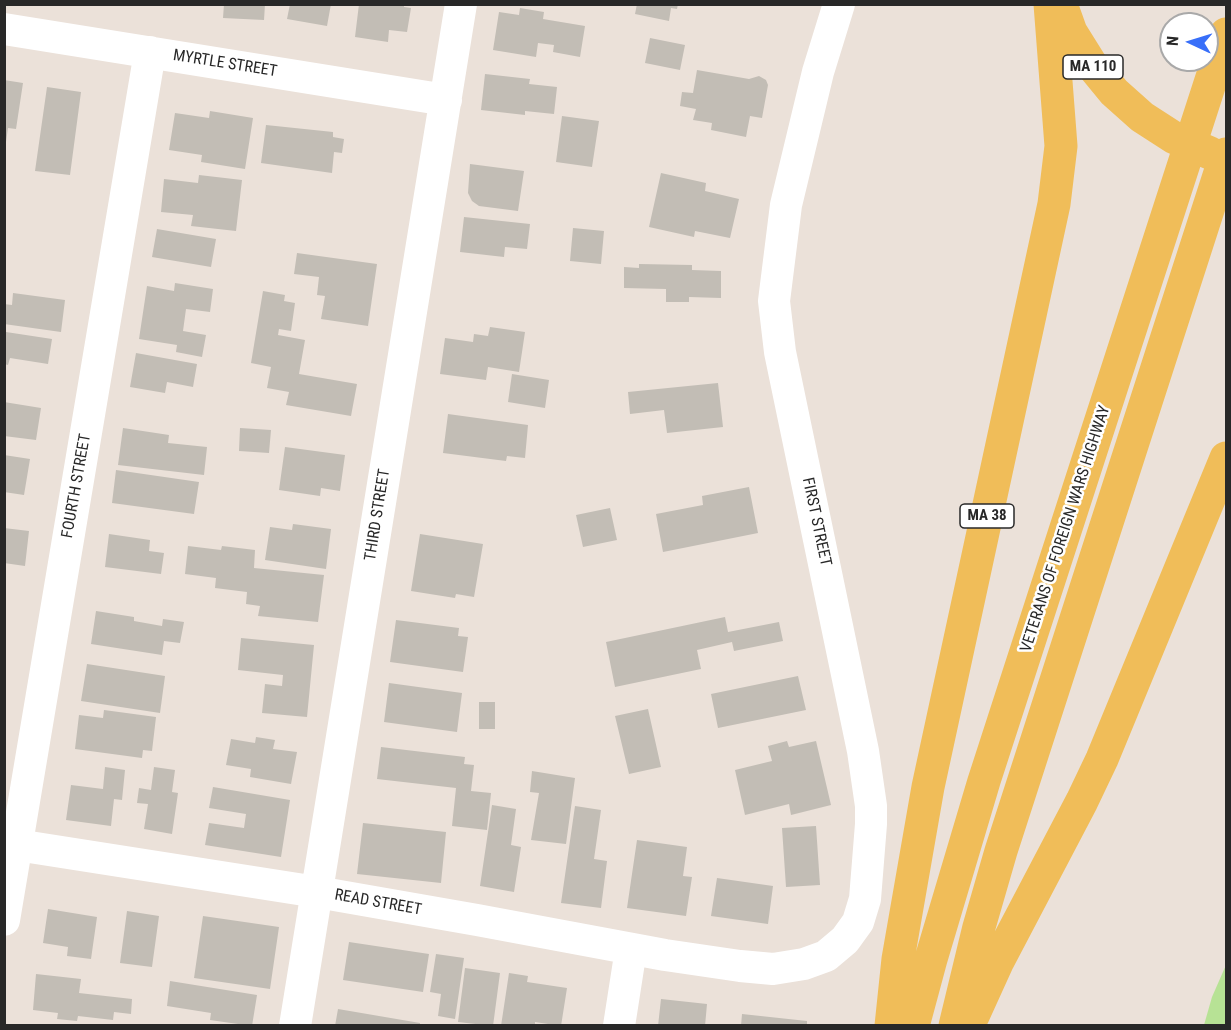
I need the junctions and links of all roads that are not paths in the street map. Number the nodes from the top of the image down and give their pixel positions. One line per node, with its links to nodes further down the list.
1 (461, 4): 8 (street, THIRD STREET)
2 (839, 4): 15 (street, FIRST STREET)
3 (1050, 4): 18 (main road, MA 38)
4 (1060, 4): 9 (main road, MA 110)
5 (4, 29): 7 (street, MYRTLE STREET)
6 (1227, 34): 19 (main road, VETERANS OF FOREIGN WARS HIGHWAY)
7 (150, 52): 8 (street, MYRTLE STREET); 11 (street, FOURTH STREET)
8 (446, 100): 12 (street, THIRD STREET)
9 (1227, 155): 20 (main road)
10 (1227, 458): 21 (main road)
11 (11, 843): 12 (street, READ STREET); 13 (street, FOURTH STREET)
12 (317, 892): 14 (street, READ STREET); 16 (street, THIRD STREET)
13 (4, 920)
14 (632, 949): 15 (street, READ STREET); 17 (street)
15 (752, 967)
16 (295, 1026)
17 (619, 1026)
18 (891, 1026)
19 (913, 1026)
20 (955, 1026)
21 (968, 1026)

